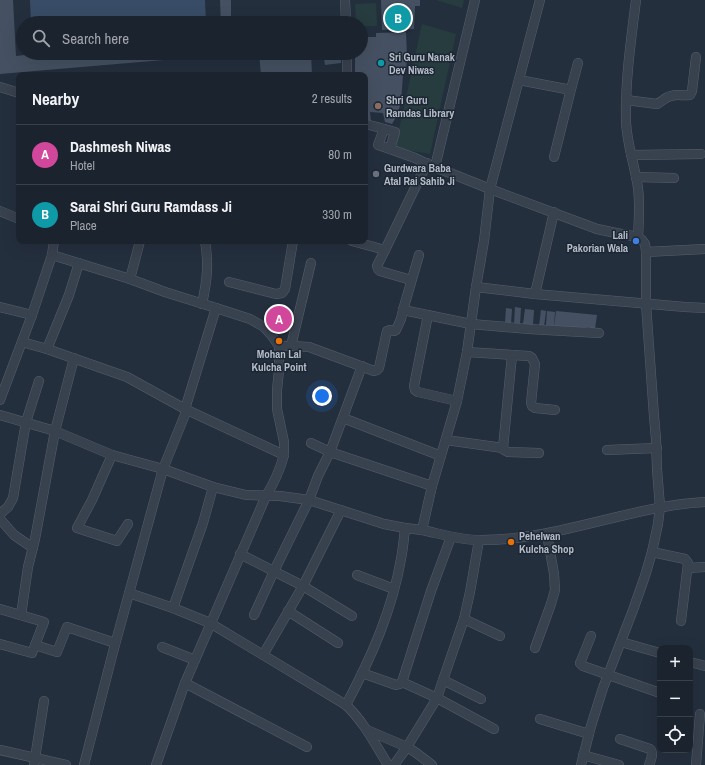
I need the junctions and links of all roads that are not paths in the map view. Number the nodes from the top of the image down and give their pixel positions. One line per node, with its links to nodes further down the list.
1 (345, 0): 5 (street)
2 (475, 0): 19 (street)
3 (540, 0): 10 (street)
4 (636, 0): 14 (street)
5 (346, 16)
6 (696, 57): 14 (street)
7 (347, 60): 9 (street)
8 (578, 63): 13 (street)
9 (348, 72)
10 (519, 80): 13 (street); 22 (street)
11 (0, 87): 12 (street)
12 (16, 92)
13 (570, 93): 18 (street)
14 (626, 100): 17 (street)
15 (368, 125): 19 (street)
16 (701, 154): 17 (street)
17 (631, 155): 20 (street)
18 (554, 157)
19 (431, 165): 22 (street); 33 (street)
20 (636, 177): 21 (street); 26 (street)
21 (674, 178)
22 (490, 190): 24 (street); 42 (street)
23 (0, 211): 25 (street)
24 (554, 212): 26 (street); 43 (street)
25 (16, 218)
26 (638, 237): 34 (street)
27 (54, 244): 35 (street)
28 (139, 244): 39 (street)
29 (206, 244): 44 (street)
30 (292, 244): 41 (street)
31 (363, 244): 33 (street)
32 (705, 249): 34 (street)
33 (385, 250): 40 (street)
34 (646, 252): 45 (street)
35 (52, 255): 37 (street); 50 (street)
36 (419, 255): 40 (street)
37 (79, 263): 39 (street); 57 (street)
38 (311, 263): 56 (street)
39 (130, 279): 44 (street)
40 (411, 280): 49 (street)
41 (229, 282)
42 (476, 287): 43 (street); 52 (street)
43 (535, 294): 45 (street)
44 (202, 304): 47 (street)
45 (646, 304): 48 (street); 74 (street)
46 (0, 307): 50 (street)
47 (216, 308): 55 (street); 65 (street)
48 (705, 308)
49 (403, 310): 51 (street); 61 (street)
50 (32, 315): 54 (street)
51 (428, 315): 52 (street); 64 (street)
52 (471, 324): 53 (street); 58 (street)
53 (599, 333)
54 (22, 342): 57 (street); 63 (street)
55 (279, 346): 56 (street); 79 (street)
56 (290, 346): 61 (street)
57 (47, 350): 60 (street)
58 (467, 352): 59 (street); 64 (street)
59 (512, 355): 66 (street); 73 (street)
60 (74, 358): 65 (street); 70 (street)
61 (362, 366): 68 (street)
62 (39, 381): 69 (street)
63 (0, 400)
64 (457, 401): 71 (street)
65 (185, 409): 79 (street); 81 (street)
66 (555, 410)
67 (0, 415): 69 (street)
68 (343, 418): 76 (street); 80 (street)
69 (26, 422): 70 (street); 89 (street)
70 (55, 431): 78 (street); 97 (street)
71 (446, 440): 73 (street); 80 (street)
72 (311, 443): 76 (street)
73 (503, 448): 77 (street)
74 (657, 448): 75 (street); 87 (street)
75 (607, 450)
76 (330, 452): 82 (street); 85 (street)
77 (540, 453)
78 (112, 455): 81 (street); 91 (street)
79 (284, 455): 84 (street)
80 (441, 456): 82 (street)
81 (163, 469): 83 (street); 106 (street)
82 (432, 486): 93 (street)
83 (213, 487): 84 (street); 107 (street)
84 (266, 496): 85 (street); 99 (street)
85 (309, 500): 88 (street); 102 (street)
86 (705, 502): 87 (street)
87 (660, 508): 94 (street); 98 (street)
88 (341, 510): 92 (street); 104 (street)
89 (0, 514)
90 (0, 519): 97 (street)
91 (128, 524)
92 (406, 528): 93 (street); 105 (street)
93 (422, 530): 95 (street)
94 (547, 534): 96 (street); 124 (street)
95 (451, 537): 96 (street); 133 (street)
96 (478, 540): 113 (street)
97 (33, 548): 110 (street)
98 (652, 552): 101 (street); 118 (street)
99 (240, 554): 102 (street); 115 (street)
100 (705, 567): 101 (street)
101 (688, 568): 114 (street)
102 (274, 571): 104 (street); 111 (street)
103 (357, 575): 105 (street)
104 (303, 586): 109 (street); 112 (street)
105 (394, 589): 130 (street)
106 (129, 593): 107 (street); 119 (street)
107 (173, 608): 115 (street)
108 (0, 609): 110 (street)
109 (288, 611): 120 (street); 126 (street)
110 (20, 615): 122 (street)
111 (254, 615)
112 (352, 616)
113 (464, 619): 116 (street); 132 (street)
114 (681, 621)
115 (210, 623): 126 (street); 127 (street)
116 (500, 636)
117 (591, 636): 131 (street)
118 (621, 642): 125 (street); 131 (street)
119 (115, 643): 122 (street); 152 (street)
120 (338, 643)
121 (0, 644): 122 (street)
122 (35, 645)
123 (162, 647): 127 (street)
124 (535, 648)
125 (657, 652)
126 (263, 655): 139 (street)
127 (195, 660): 134 (street)
128 (693, 663): 129 (street)
129 (705, 666)
130 (362, 673): 133 (street); 139 (street)
131 (608, 674): 135 (street); 144 (street)
132 (443, 680): 136 (street); 137 (street)
133 (402, 682): 136 (street)
134 (185, 683): 146 (street); 153 (street)
135 (657, 692)
136 (436, 698): 142 (street); 147 (street)
137 (481, 699)
138 (44, 701): 150 (street)
139 (346, 705): 143 (street)
140 (702, 714): 160 (street)
141 (540, 719): 144 (street)
142 (494, 729)
143 (367, 730): 147 (street); 154 (street)
144 (589, 734): 149 (street)
145 (620, 739): 159 (street)
146 (307, 747)
147 (407, 747): 155 (street); 156 (street)
148 (0, 750): 150 (street)
149 (583, 755): 157 (street); 158 (street)
150 (34, 762): 151 (street)
151 (66, 765)
152 (84, 765)
153 (156, 765)
154 (388, 765)
155 (394, 765)
156 (432, 765)
157 (582, 765)
158 (619, 765)
159 (649, 765)
160 (696, 765)

